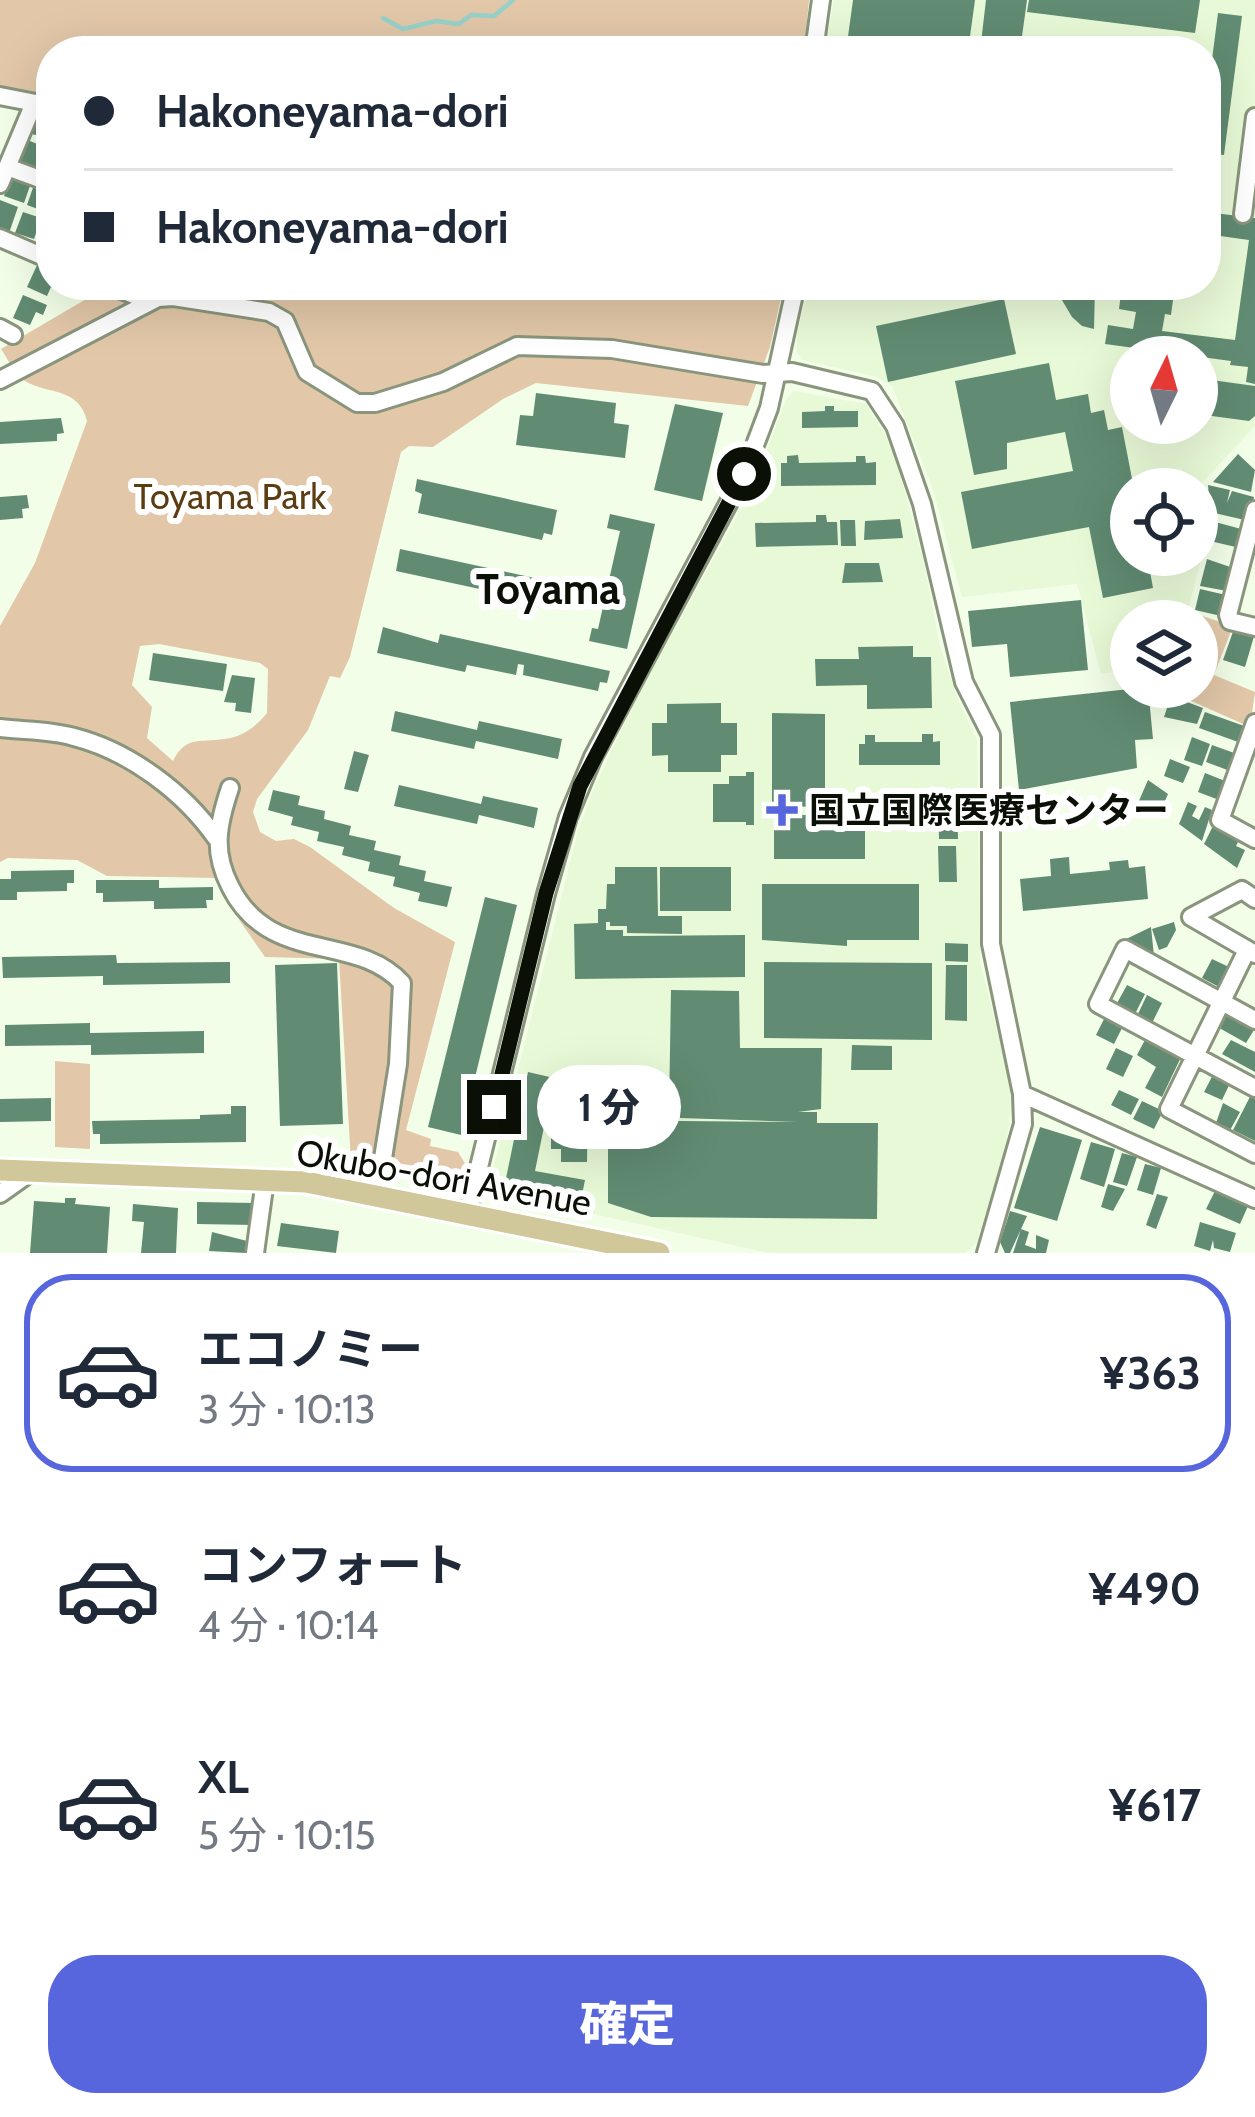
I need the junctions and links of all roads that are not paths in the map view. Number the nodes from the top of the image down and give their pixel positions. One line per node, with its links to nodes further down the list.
1 (821, 0): 2 (street)
2 (816, 36)
3 (0, 96): 4 (street)
4 (36, 104)
5 (1255, 117): 9 (street)
6 (36, 118): 7 (street)
7 (4, 175): 8 (street)
8 (36, 181)
9 (1243, 214)
10 (0, 238): 11 (street)
11 (36, 254)
12 (145, 300): 16 (street)
13 (159, 300): 16 (street)
14 (192, 300): 17 (street)
15 (793, 300): 17 (street)
16 (150, 302): 18 (street)
17 (777, 373): 32 (street); 40 (street)
18 (0, 380)
19 (1255, 510): 20 (street)
20 (1255, 627)
21 (1255, 723): 25 (street)
22 (0, 728): 24 (street)
23 (230, 788): 24 (street)
24 (216, 838): 36 (street)
25 (1255, 839)
26 (1255, 899): 27 (street)
27 (1251, 952): 28 (street)
28 (1220, 1002): 29 (street); 30 (street); 30 (street)
29 (1255, 1020)
30 (1194, 1056): 31 (street); 33 (street)
31 (1255, 1088)
32 (1022, 1094): 39 (street); 43 (street)
33 (1255, 1154)
34 (0, 1170): 35 (main road, Okubo-dori Avenue)
35 (31, 1172): 37 (main road, Okubo-dori Avenue); 38 (street)
36 (380, 1177)
37 (265, 1180): 40 (main road, Okubo-dori Avenue); 41 (street)
38 (0, 1194)
39 (1255, 1199)
40 (468, 1212): 42 (main road, Okubo-dori Avenue)
41 (255, 1253)
42 (658, 1253)
43 (986, 1253)

